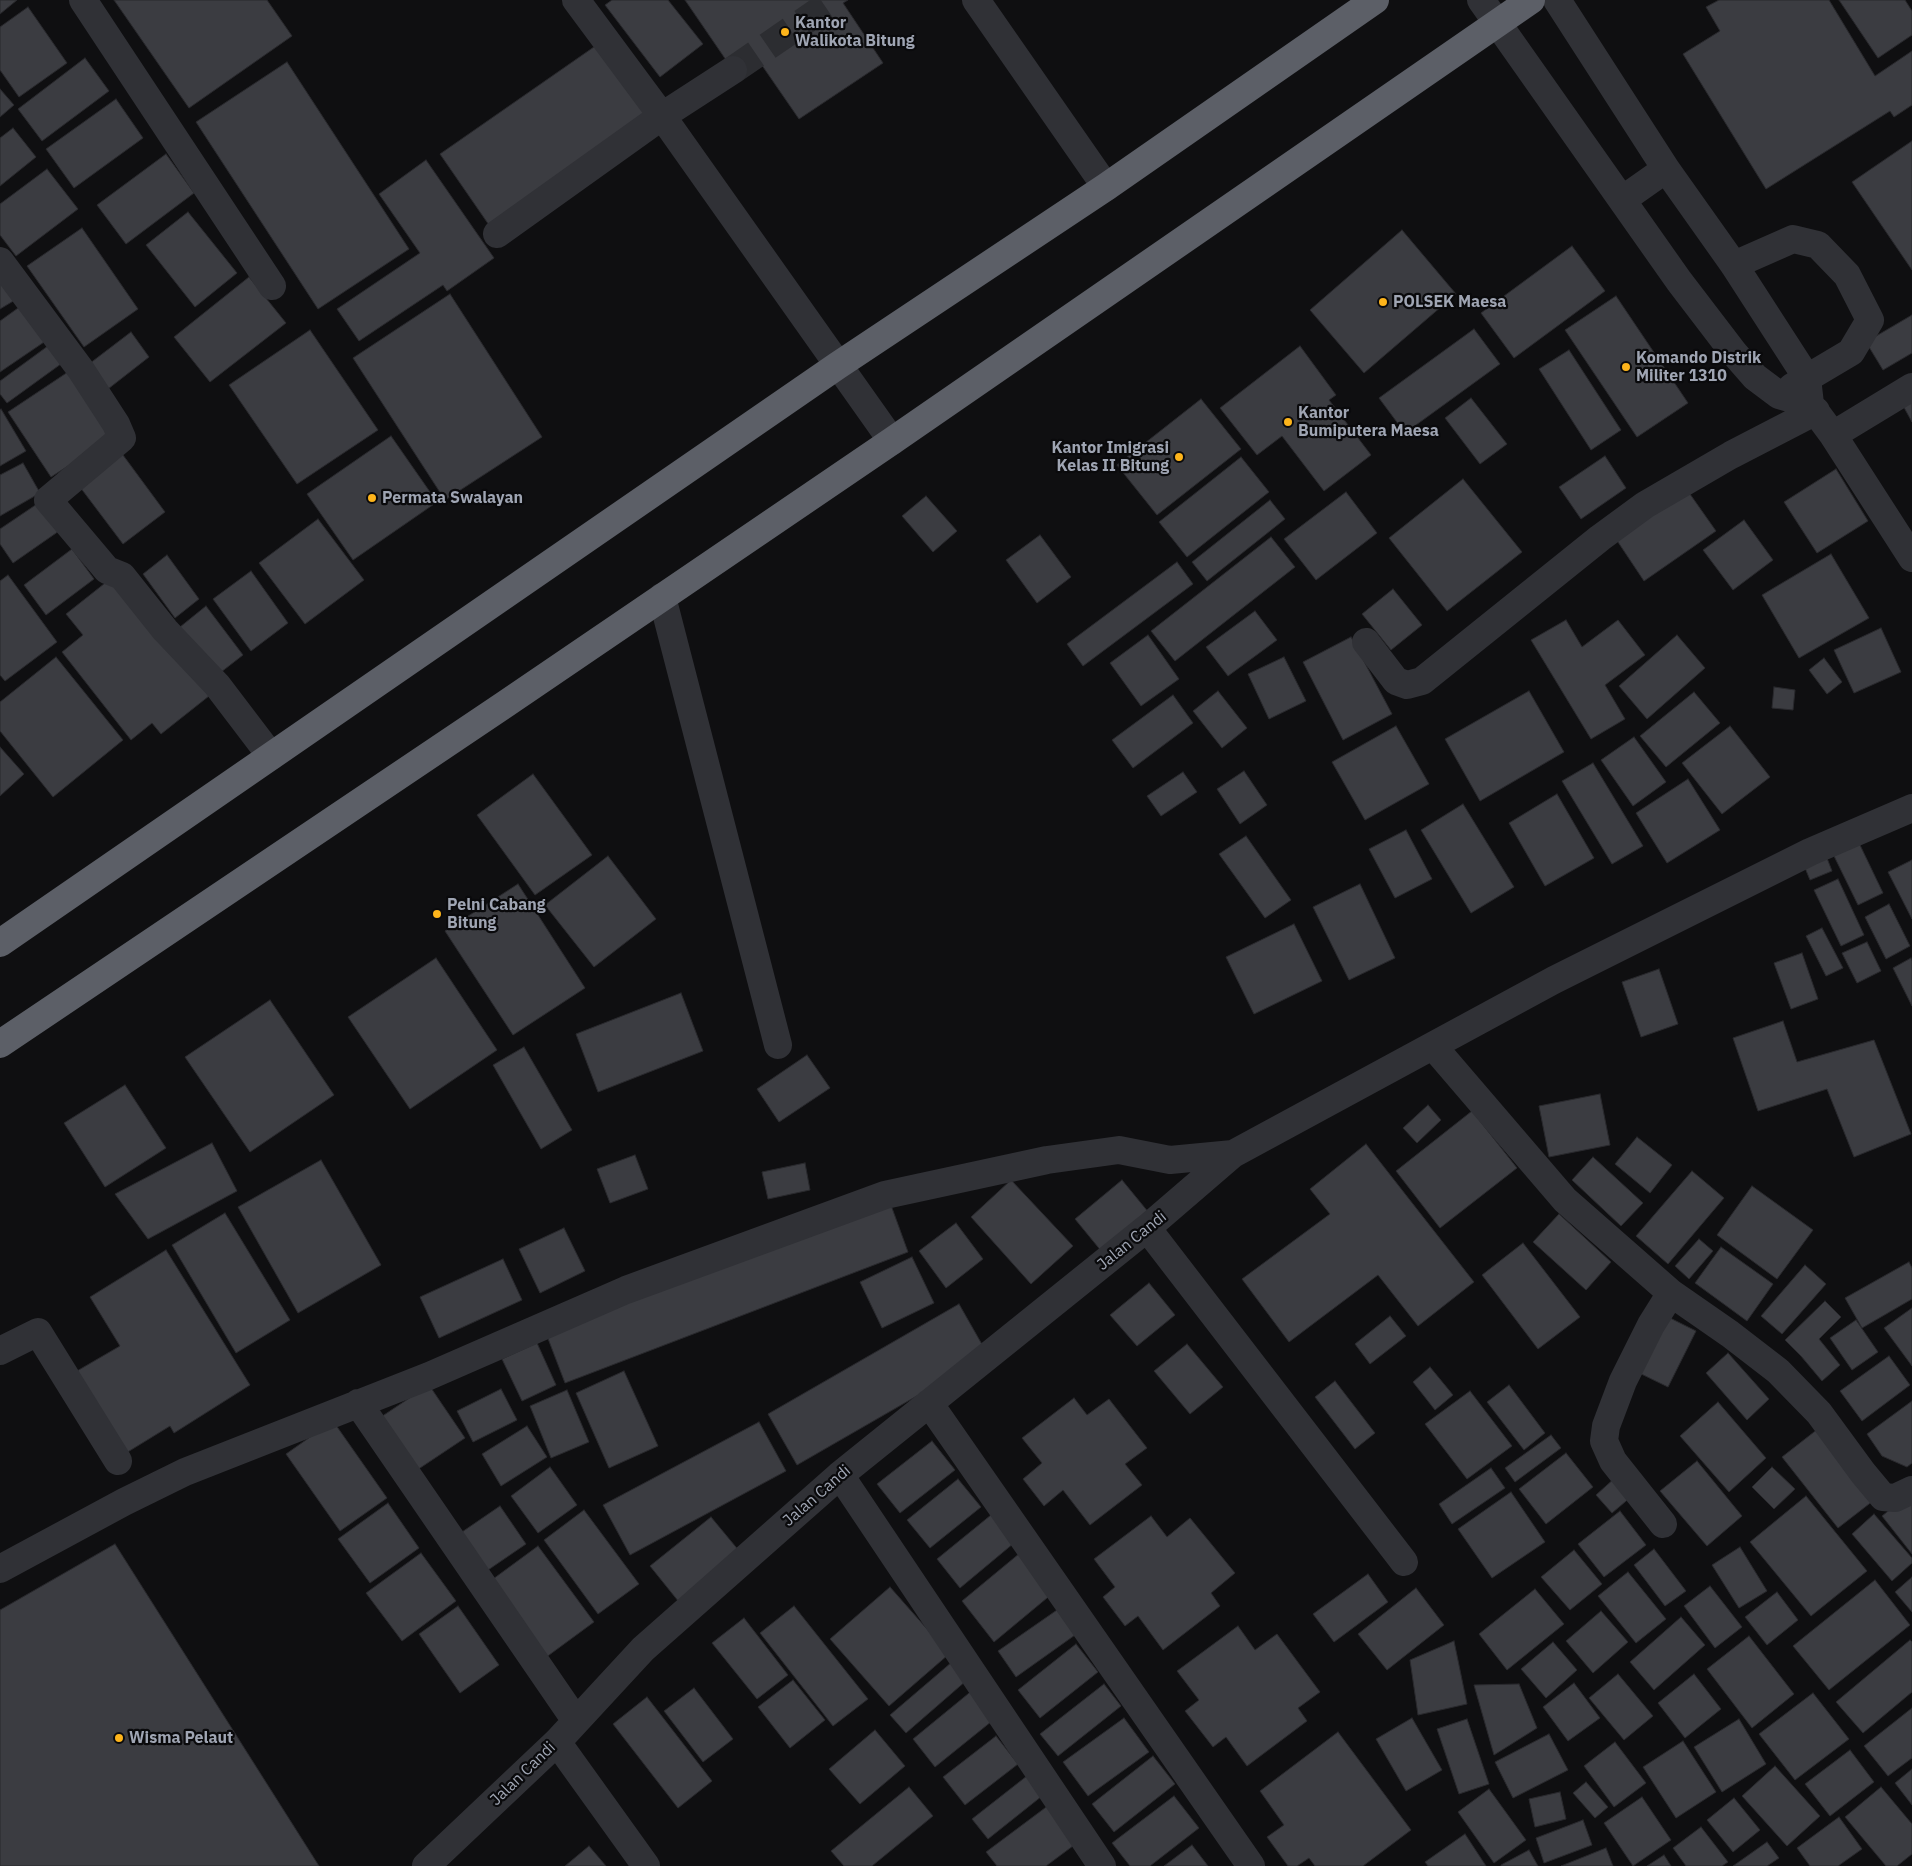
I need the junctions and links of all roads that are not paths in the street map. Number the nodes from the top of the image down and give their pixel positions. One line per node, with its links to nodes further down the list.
1 (83, 0): 17 (street)
2 (576, 0): 10 (street)
3 (976, 0): 12 (street)
4 (1375, 0): 12 (highway)
5 (1481, 0): 8 (street)
6 (1531, 0): 8 (highway)
7 (1557, 0): 11 (street)
8 (1498, 24): 13 (street); 22 (highway)
9 (733, 70): 10 (street)
10 (662, 116): 14 (street); 18 (street)
11 (1666, 169): 13 (street); 16 (street)
12 (1106, 187): 18 (highway)
13 (1622, 200): 20 (street)
14 (497, 234)
15 (0, 261): 26 (street)
16 (1734, 265): 20 (street); 20 (street)
17 (272, 286)
18 (837, 366): 22 (street); 26 (highway)
19 (1912, 387): 21 (street)
20 (1811, 397): 21 (street); 25 (street)
21 (1833, 435): 23 (street)
22 (892, 441): 24 (highway)
23 (1912, 558)
24 (662, 597): 29 (highway); 30 (street)
25 (1366, 642)
26 (271, 756): 28 (highway)
27 (1912, 808): 31 (street)
28 (0, 943)
29 (0, 1044)
30 (778, 1045)
31 (1433, 1046): 32 (street); 34 (street)
32 (1234, 1154): 33 (street, Jalan Candi); 36 (street)
33 (1147, 1228): 37 (street, Jalan Candi); 42 (street)
34 (1671, 1294): 40 (street); 41 (street)
35 (0, 1351): 38 (street)
36 (358, 1403): 43 (street); 44 (street)
37 (929, 1404): 39 (street, Jalan Candi); 49 (street)
38 (118, 1461)
39 (840, 1475): 44 (street, Jalan Candi); 48 (street)
40 (1912, 1490)
41 (1662, 1524)
42 (1404, 1562)
43 (0, 1569)
44 (576, 1721): 45 (street, Jalan Candi)
45 (557, 1742): 46 (street, Jalan Candi); 47 (street)
46 (426, 1866)
47 (646, 1866)
48 (1102, 1866)
49 (1251, 1866)

